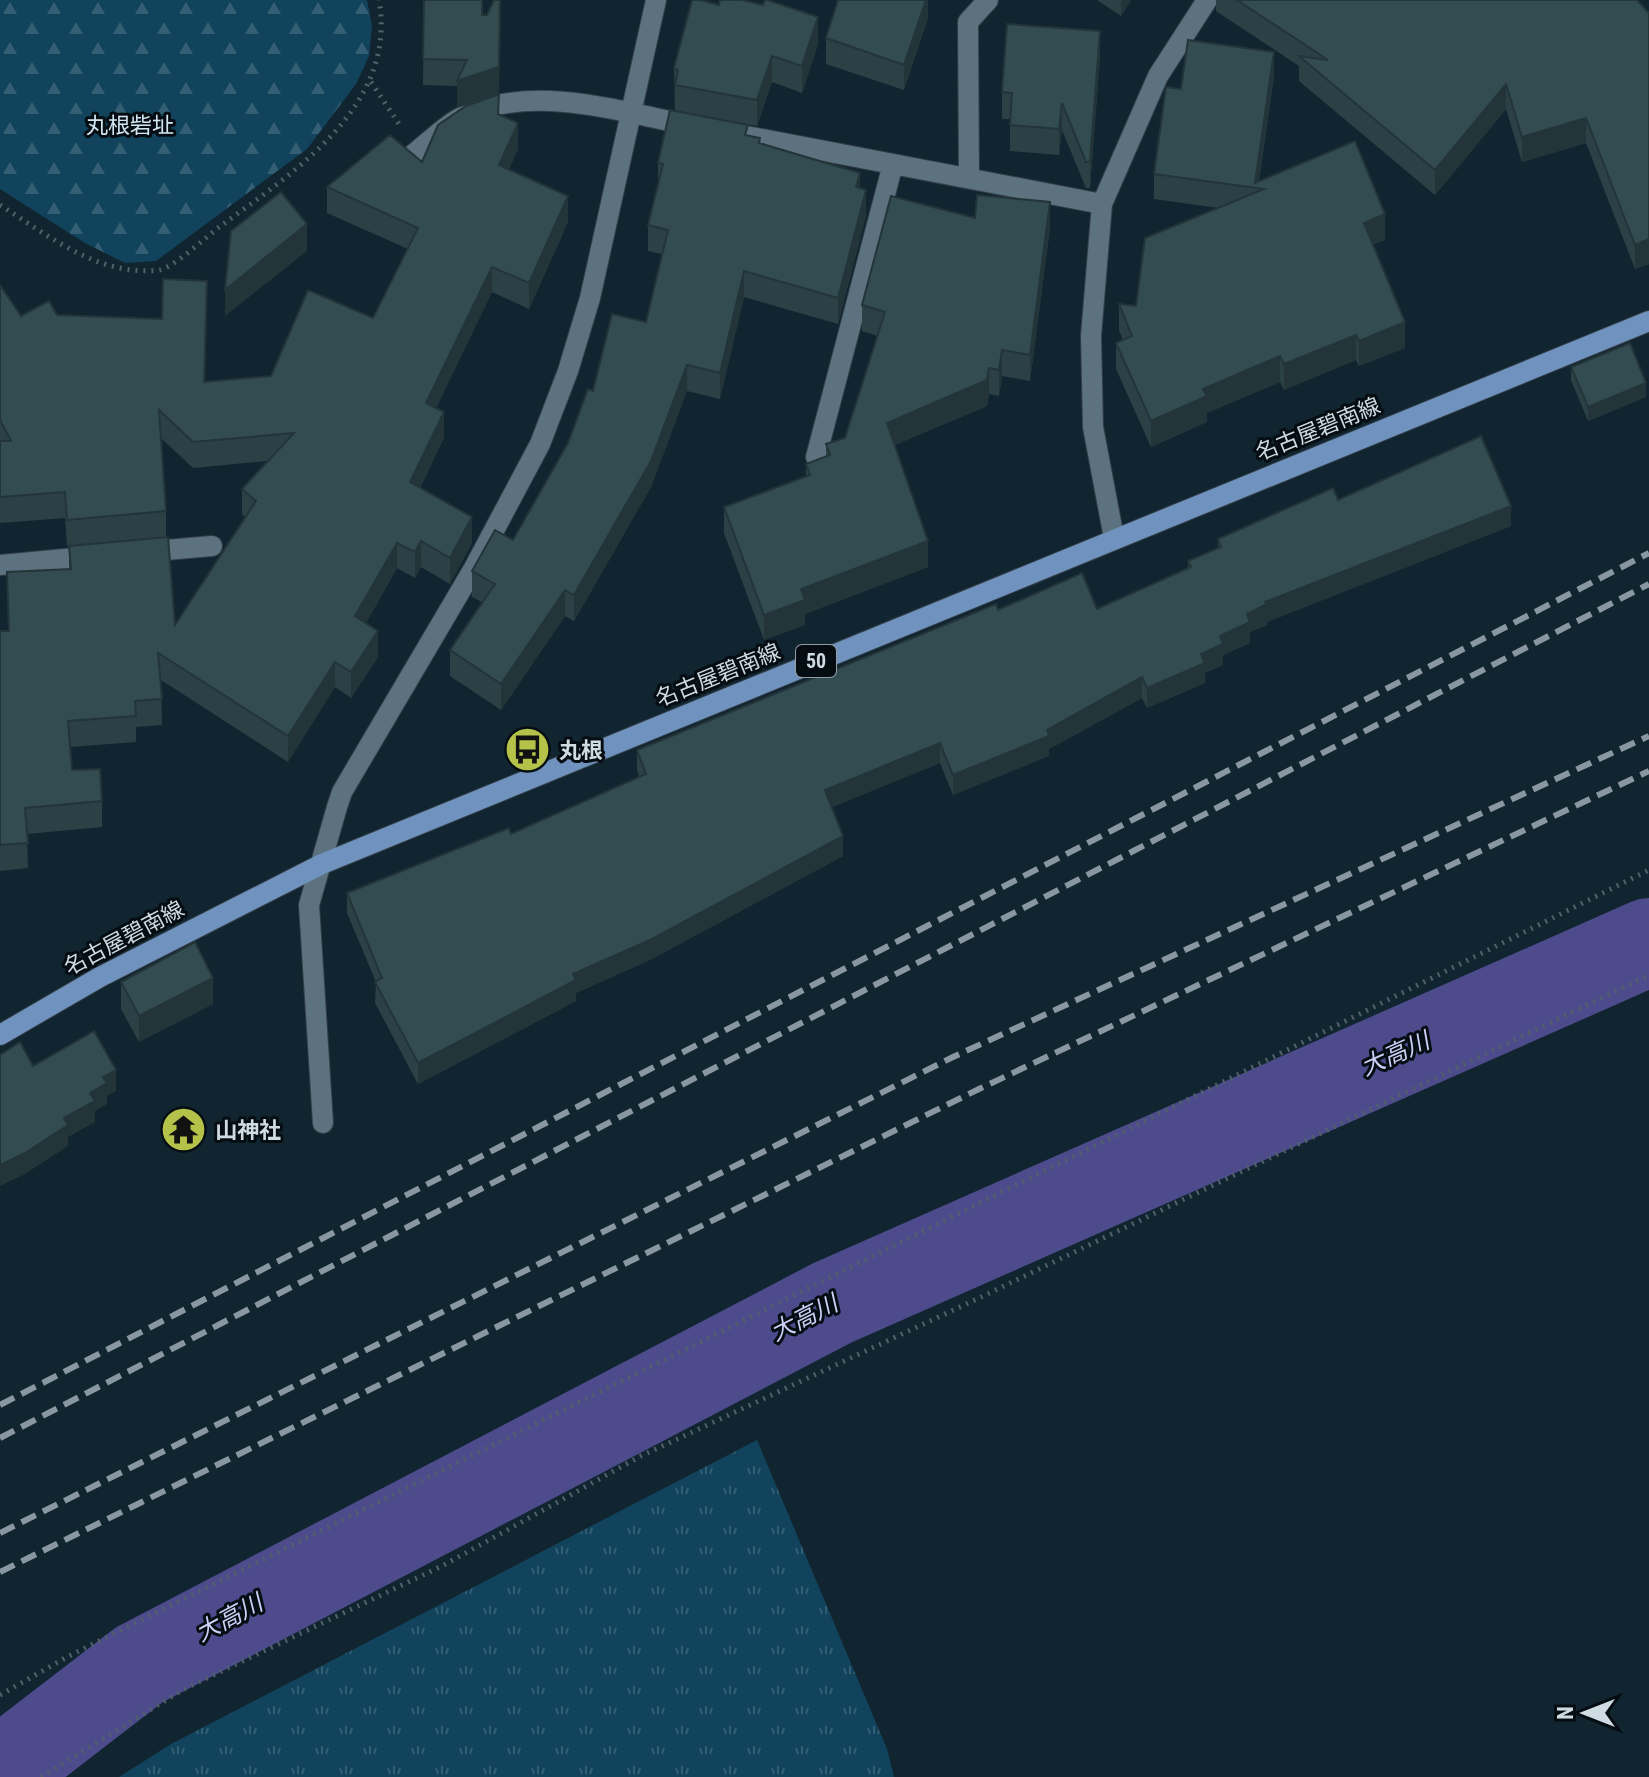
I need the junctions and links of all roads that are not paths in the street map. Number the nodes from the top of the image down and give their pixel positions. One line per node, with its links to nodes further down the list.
1 (656, 0): 4 (street)
2 (988, 0): 7 (street)
3 (1207, 0): 8 (street)
4 (629, 113): 5 (street); 6 (street); 14 (street)
5 (416, 152)
6 (893, 164): 7 (street); 10 (street)
7 (969, 178): 8 (street)
8 (1102, 204): 11 (street)
9 (1649, 321): 11 (main road, 名古屋碧南線 / 50)
10 (816, 457)
11 (1114, 538): 14 (main road, 名古屋碧南線 / 50)
12 (212, 546): 13 (street)
13 (0, 565)
14 (322, 864): 15 (main road, 名古屋碧南線 / 50); 16 (street)
15 (0, 1035)
16 (323, 1123)

